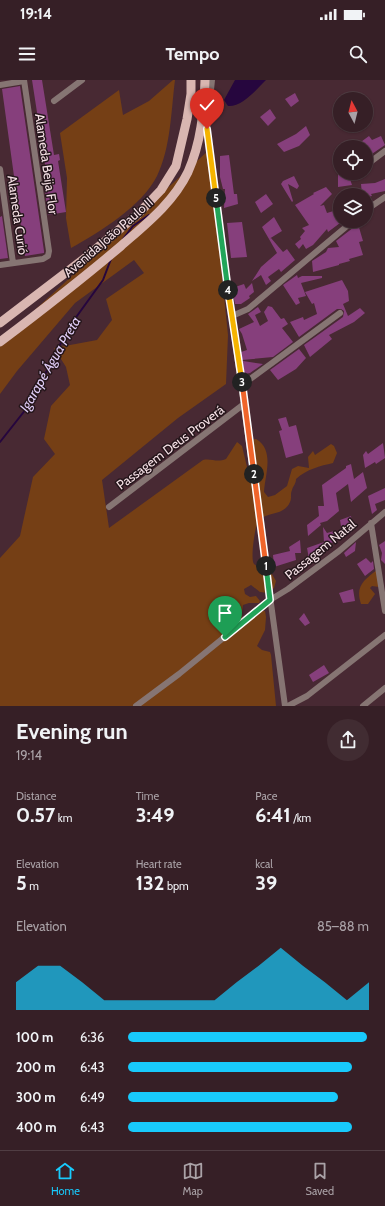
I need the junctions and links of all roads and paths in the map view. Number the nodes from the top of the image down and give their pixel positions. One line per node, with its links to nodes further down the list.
1 (82, 80): 7 (street)
2 (191, 80): 18 (main road, Avenida João Paulo II)
3 (205, 80): 19 (main road, Avenida João Paulo II)
4 (212, 80): 17 (street)
5 (24, 81): 6 (street); 14 (street, Alameda Beija Flor)
6 (0, 85)
7 (54, 101)
8 (385, 151): 9 (street)
9 (373, 160)
10 (0, 170): 14 (street, Alameda Curió)
11 (385, 197): 12 (street)
12 (373, 205)
13 (345, 228): 17 (street)
14 (13, 263): 15 (street)
15 (0, 265)
16 (340, 313): 20 (street)
17 (232, 316): 20 (street)
18 (0, 323)
19 (0, 342)
20 (242, 385): 21 (street)
21 (244, 404): 22 (street, Passagem Deus Proverá); 25 (street)
22 (109, 507)
23 (385, 512): 24 (street, Passagem Natal)
24 (370, 523): 25 (street, Passagem Natal); 26 (street)
25 (270, 600): 29 (street, Passagem Natal); 30 (street)
26 (385, 611)
27 (385, 635): 30 (street)
28 (385, 688): 31 (street)
29 (136, 706)
30 (286, 706)
31 (363, 706)

